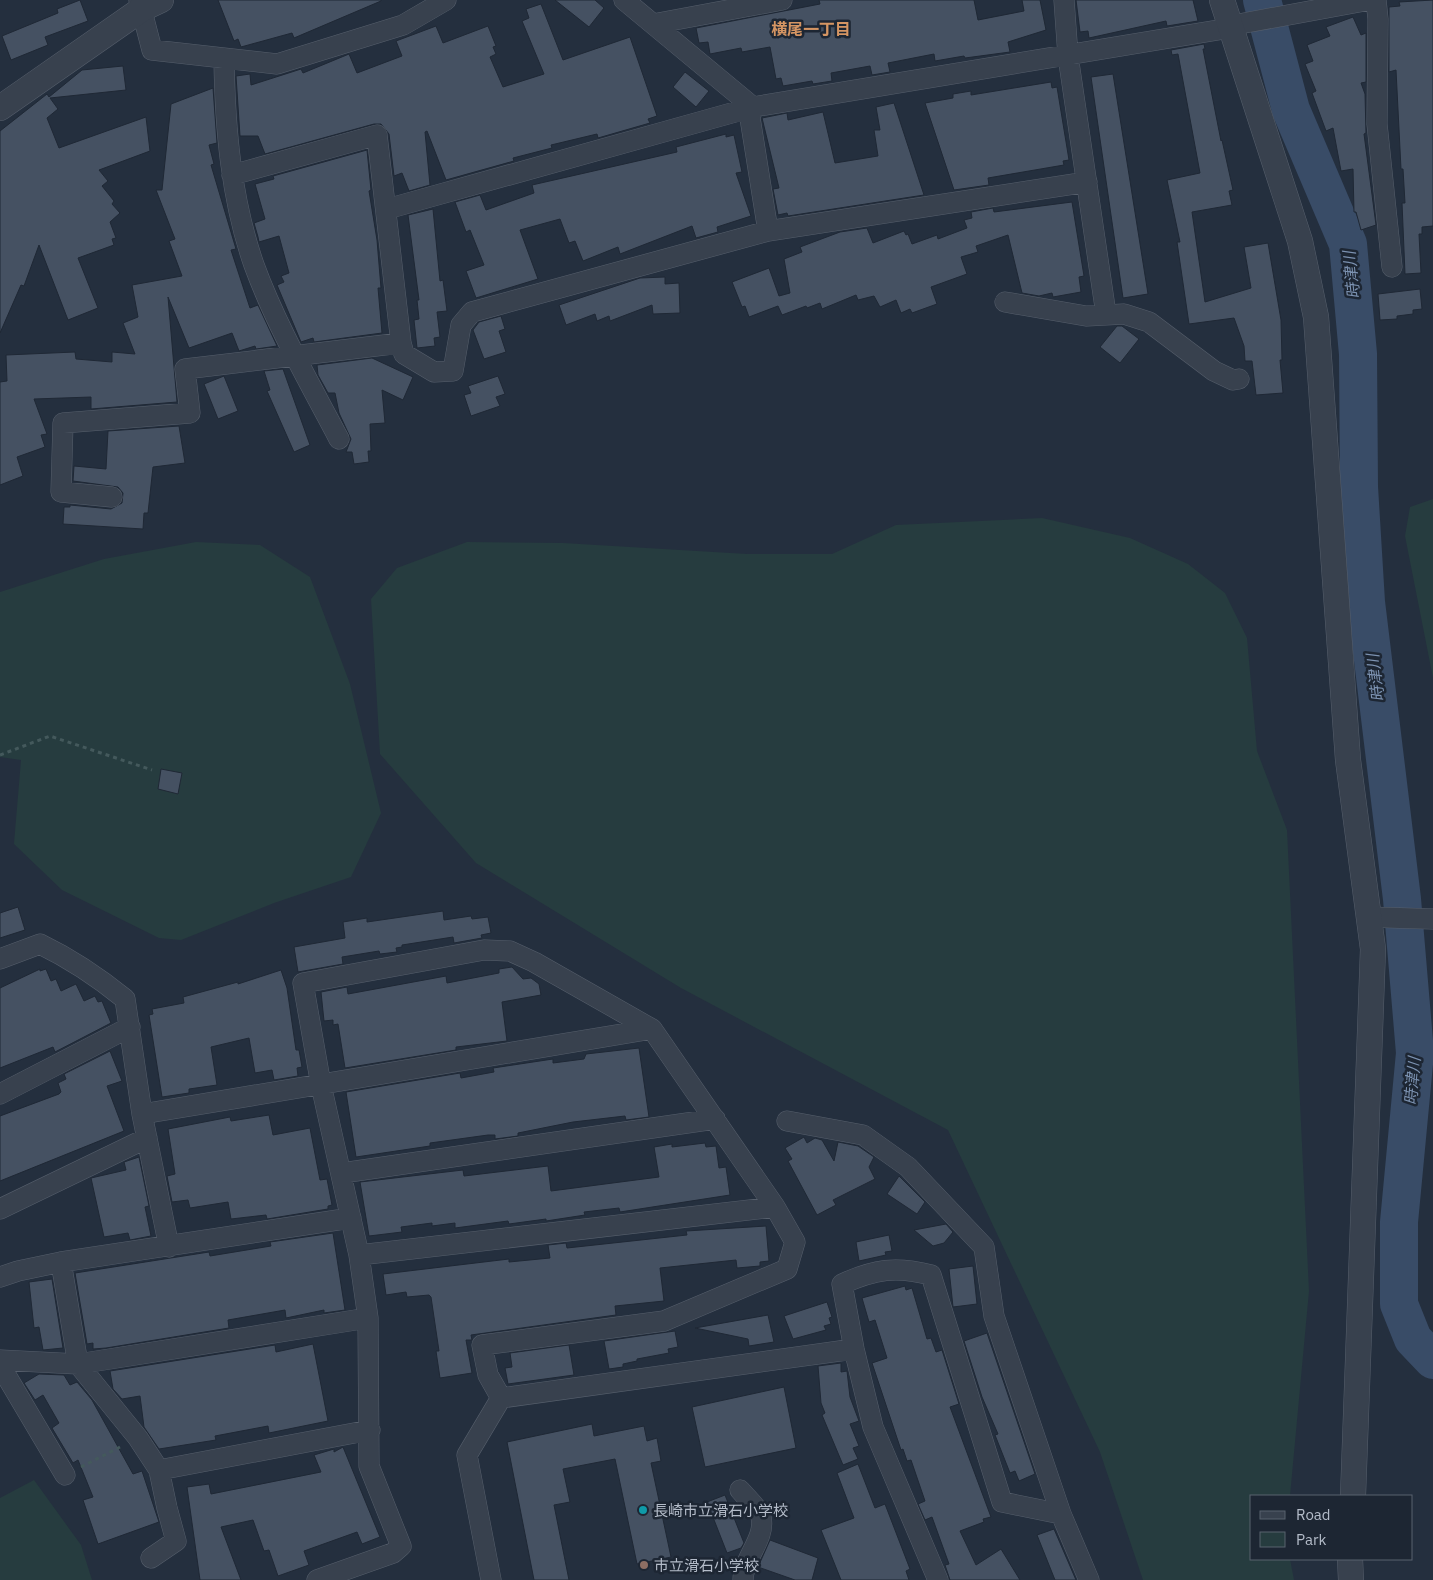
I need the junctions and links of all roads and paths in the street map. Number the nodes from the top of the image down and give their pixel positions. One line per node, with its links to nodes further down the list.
1 (446, 0): 12 (street)
2 (624, 0): 9 (street)
3 (782, 0): 9 (street)
4 (1064, 0): 11 (street)
5 (1222, 0): 10 (street)
6 (1370, 0): 10 (street)
7 (1376, 0): 19 (street)
8 (147, 3): 12 (street); 14 (street)
9 (653, 24): 13 (street)
10 (1235, 26): 11 (street); 29 (street)
11 (1068, 56): 13 (street); 16 (street)
12 (224, 59): 15 (street)
13 (753, 107): 17 (street); 18 (street)
14 (0, 108)
15 (232, 175): 17 (street); 23 (street)
16 (1086, 182): 18 (street); 21 (street)
17 (387, 209): 22 (street)
18 (768, 232): 22 (street)
19 (1392, 267)
20 (1005, 302): 21 (street)
21 (1106, 314): 24 (street)
22 (401, 343): 23 (street)
23 (295, 355): 25 (street); 26 (street)
24 (1239, 378)
25 (339, 439)
26 (112, 497)
27 (0, 755): 28 (path)
28 (152, 770)
29 (1368, 917): 30 (street); 59 (street)
30 (1433, 919)
31 (0, 958): 32 (street)
32 (130, 1028): 35 (street); 36 (street)
33 (652, 1029): 34 (street); 34 (street); 37 (street)
34 (321, 1085): 36 (street); 40 (street)
35 (0, 1094)
36 (142, 1114): 39 (street)
37 (716, 1119): 40 (street); 41 (street)
38 (787, 1121): 60 (street)
39 (147, 1138): 42 (street); 44 (street)
40 (342, 1173): 43 (street)
41 (775, 1207): 45 (street); 53 (street)
42 (0, 1210)
43 (351, 1218): 44 (street); 45 (street)
44 (170, 1247): 46 (street)
45 (359, 1255): 48 (street)
46 (61, 1262): 47 (street); 52 (street)
47 (0, 1277)
48 (368, 1318): 52 (street); 54 (street)
49 (854, 1349): 53 (street); 60 (street); 66 (street)
50 (0, 1360): 52 (street)
51 (0, 1364): 57 (street)
52 (78, 1364): 55 (street)
53 (501, 1398): 64 (street)
54 (370, 1430): 56 (street); 63 (street)
55 (138, 1438): 56 (street); 57 (path)
56 (159, 1470): 61 (street)
57 (65, 1475)
58 (740, 1490): 65 (street)
59 (1353, 1495)
60 (1061, 1514): 67 (street)
61 (151, 1558)
62 (1350, 1560): 68 (street)
63 (316, 1580)
64 (491, 1580)
65 (743, 1580)
66 (938, 1580)
67 (1089, 1580)
68 (1351, 1580)

